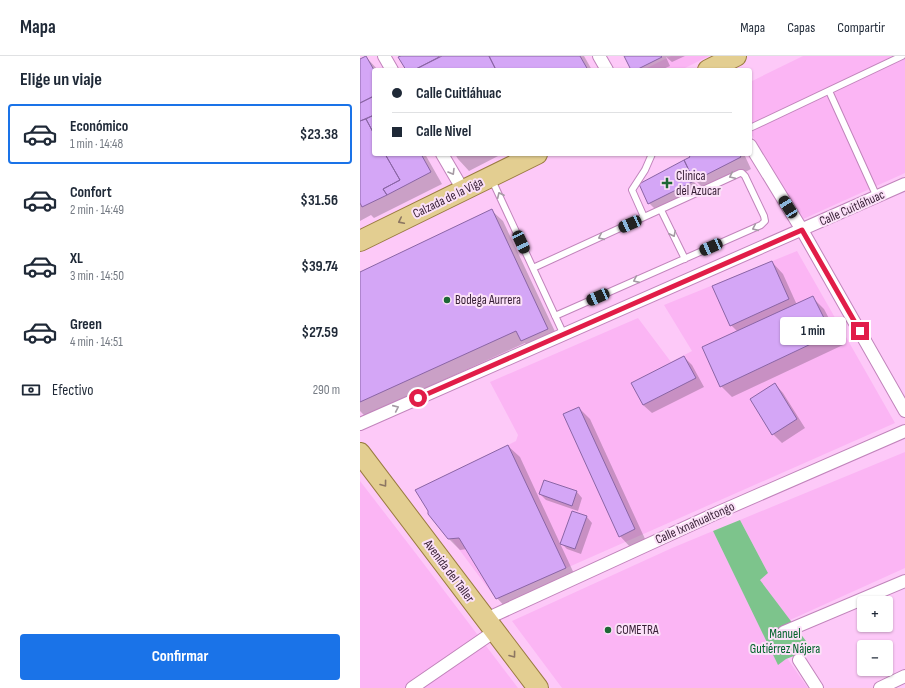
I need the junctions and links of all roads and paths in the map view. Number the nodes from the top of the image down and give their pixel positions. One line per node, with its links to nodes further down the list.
1 (384, 56): 6 (street)
2 (599, 56): 7 (street)
3 (736, 56): 8 (main road)
4 (903, 56): 5 (lane); 9 (lane)
5 (905, 60)
6 (391, 68)
7 (606, 68)
8 (712, 68)
9 (829, 91): 10 (lane); 18 (lane)
10 (752, 127)
11 (752, 148): 21 (street)
12 (443, 156): 17 (street, one-way to 17)
13 (533, 156): 15 (main road, Calzada de la Viga)
14 (651, 156): 20 (lane)
15 (491, 177): 17 (main road, Calzada de la Viga); 24 (lane, one-way to 15)
16 (905, 184): 18 (street, Calle Cuitláhuac)
17 (463, 190): 22 (main road, Calzada de la Viga, one-way to 22)
18 (877, 196): 21 (street, Calle Cuitláhuac)
19 (661, 210): 20 (lane); 23 (lane, one-way to 23); 23 (lane)
20 (644, 217): 24 (lane, one-way to 24)
21 (802, 230): 26 (street, Calle Cuitláhuac); 27 (street)
22 (360, 241)
23 (685, 259): 25 (lane, one-way to 25)
24 (533, 268): 25 (lane)
25 (555, 316): 26 (lane)
26 (564, 334): 28 (street, Calle Cuitláhuac, one-way to 26)
27 (905, 411)
28 (360, 424)
29 (905, 431): 32 (street, Calle Ixnahualtongo)
30 (360, 454): 32 (main road, Avenida del Taller, one-way to 32)
31 (905, 581): 33 (street)
32 (490, 625): 36 (street, Calle Ixnahualtongo); 37 (main road, Avenida del Taller, one-way to 37)
33 (784, 632)
34 (799, 660): 38 (street)
35 (905, 676): 39 (street)
36 (412, 688)
37 (538, 688)
38 (817, 688)
39 (880, 688)

